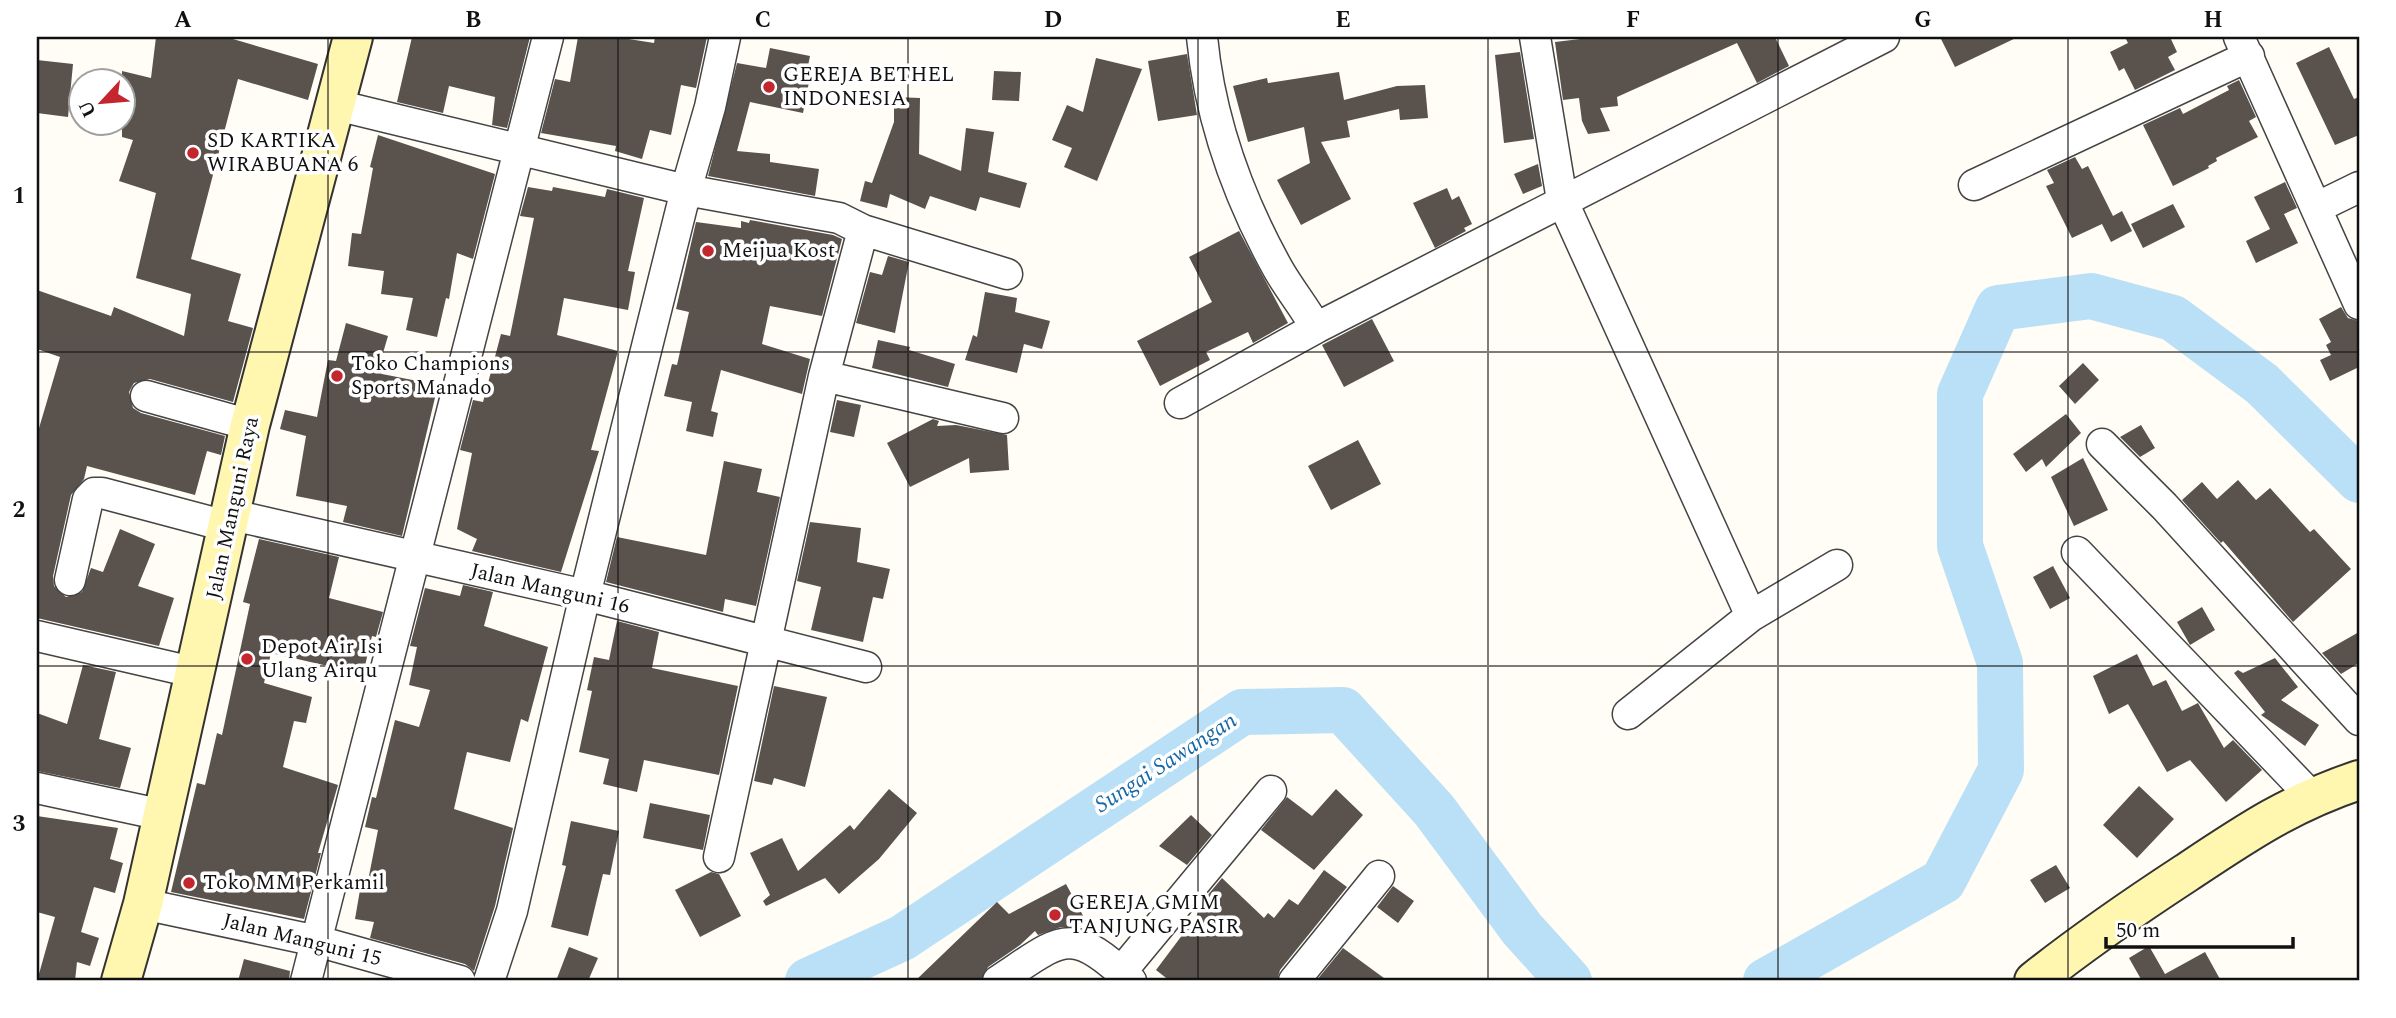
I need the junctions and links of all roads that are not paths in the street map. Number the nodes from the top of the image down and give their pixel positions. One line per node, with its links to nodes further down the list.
1 (353, 37): 8 (street, Jalan Manguni Raya)
2 (548, 37): 9 (street)
3 (725, 37): 12 (street)
4 (1202, 37): 18 (street)
5 (1535, 37): 13 (street)
6 (1884, 37): 13 (street)
7 (2244, 46): 10 (street); 14 (street)
8 (336, 106): 9 (street); 23 (street, Jalan Manguni Raya)
9 (520, 151): 12 (street); 27 (street)
10 (1974, 185)
11 (2359, 187): 14 (street)
12 (686, 190): 15 (street); 30 (street)
13 (1562, 200): 18 (street); 31 (street)
14 (2316, 208): 17 (street)
15 (863, 230): 16 (street); 19 (street)
16 (1007, 274)
17 (2359, 304)
18 (1316, 328): 21 (street)
19 (824, 376): 22 (street); 33 (street)
20 (146, 396): 23 (street)
21 (1180, 403)
22 (1003, 418)
23 (250, 425): 25 (street, Jalan Manguni Raya)
24 (2102, 444): 37 (street)
25 (231, 521): 27 (street, Jalan Manguni 16); 29 (street, Jalan Manguni 16); 35 (street, Jalan Manguni Raya)
26 (2077, 552): 41 (street)
27 (415, 559): 30 (street, Jalan Manguni 16); 46 (street)
28 (1837, 565): 31 (street)
29 (70, 580)
30 (585, 596): 33 (street, Jalan Manguni 16); 51 (street)
31 (1751, 616): 36 (street)
32 (37, 636): 35 (street)
33 (766, 642): 34 (street, Jalan Manguni 16); 43 (street)
34 (866, 667)
35 (197, 673): 42 (street, Jalan Manguni Raya)
36 (1628, 714)
37 (2359, 720)
38 (2359, 780): 41 (street)
39 (37, 788): 42 (street)
40 (1271, 791): 47 (street)
41 (2311, 796): 54 (street)
42 (163, 815): 45 (street, Jalan Manguni Raya)
43 (719, 857)
44 (1379, 876): 53 (street)
45 (144, 904): 46 (street, Jalan Manguni 15); 48 (street, Jalan Manguni Raya)
46 (317, 941): 49 (street); 50 (street, Jalan Manguni 15)
47 (1126, 977): 52 (street)
48 (121, 981)
49 (306, 981)
50 (460, 981)
51 (489, 981)
52 (999, 981)
53 (1294, 981)
54 (2034, 981)

